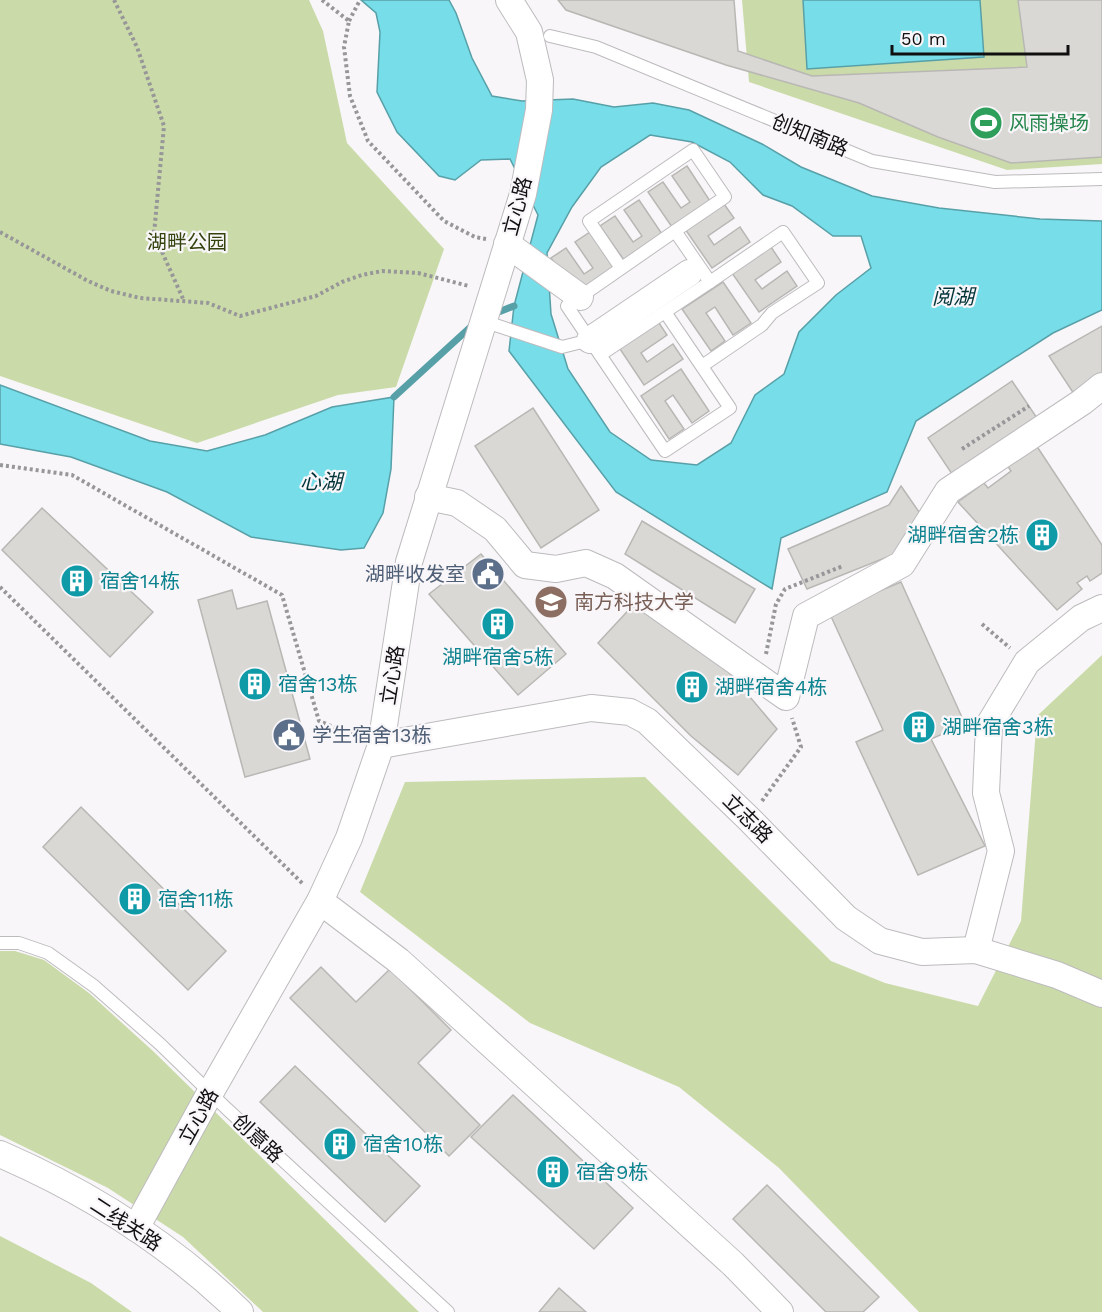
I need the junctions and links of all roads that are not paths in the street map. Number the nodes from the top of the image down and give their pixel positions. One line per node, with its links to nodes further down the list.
1 (508, 0): 2 (street)
2 (540, 34): 3 (lane, 创知南路); 5 (street, 立心路)
3 (1102, 179)
4 (675, 231): 6 (lane); 6 (lane); 7 (lane)
5 (507, 244): 8 (street); 10 (street, 立心路)
6 (621, 268): 8 (lane)
7 (699, 278): 9 (lane); 11 (street); 12 (lane)
8 (580, 297): 11 (lane)
9 (665, 312): 11 (lane); 12 (lane)
10 (483, 321): 11 (lane); 14 (street, 立心路)
11 (595, 348): 12 (lane)
12 (702, 366)
13 (1102, 386): 14 (street)
14 (428, 497): 16 (street, 立心路)
15 (1102, 608): 19 (street)
16 (381, 746): 17 (street, 立心路); 19 (street, 立志路)
17 (320, 901): 21 (street, 立心路); 26 (street)
18 (0, 943): 21 (lane, 创意路)
19 (976, 950): 20 (street, 立志路)
20 (1102, 994)
21 (210, 1094): 23 (street, 立心路); 25 (lane, 创意路)
22 (0, 1154): 23 (street, 二线关路)
23 (136, 1228): 24 (street, 二线关路)
24 (240, 1312)
25 (448, 1312)
26 (780, 1312)

